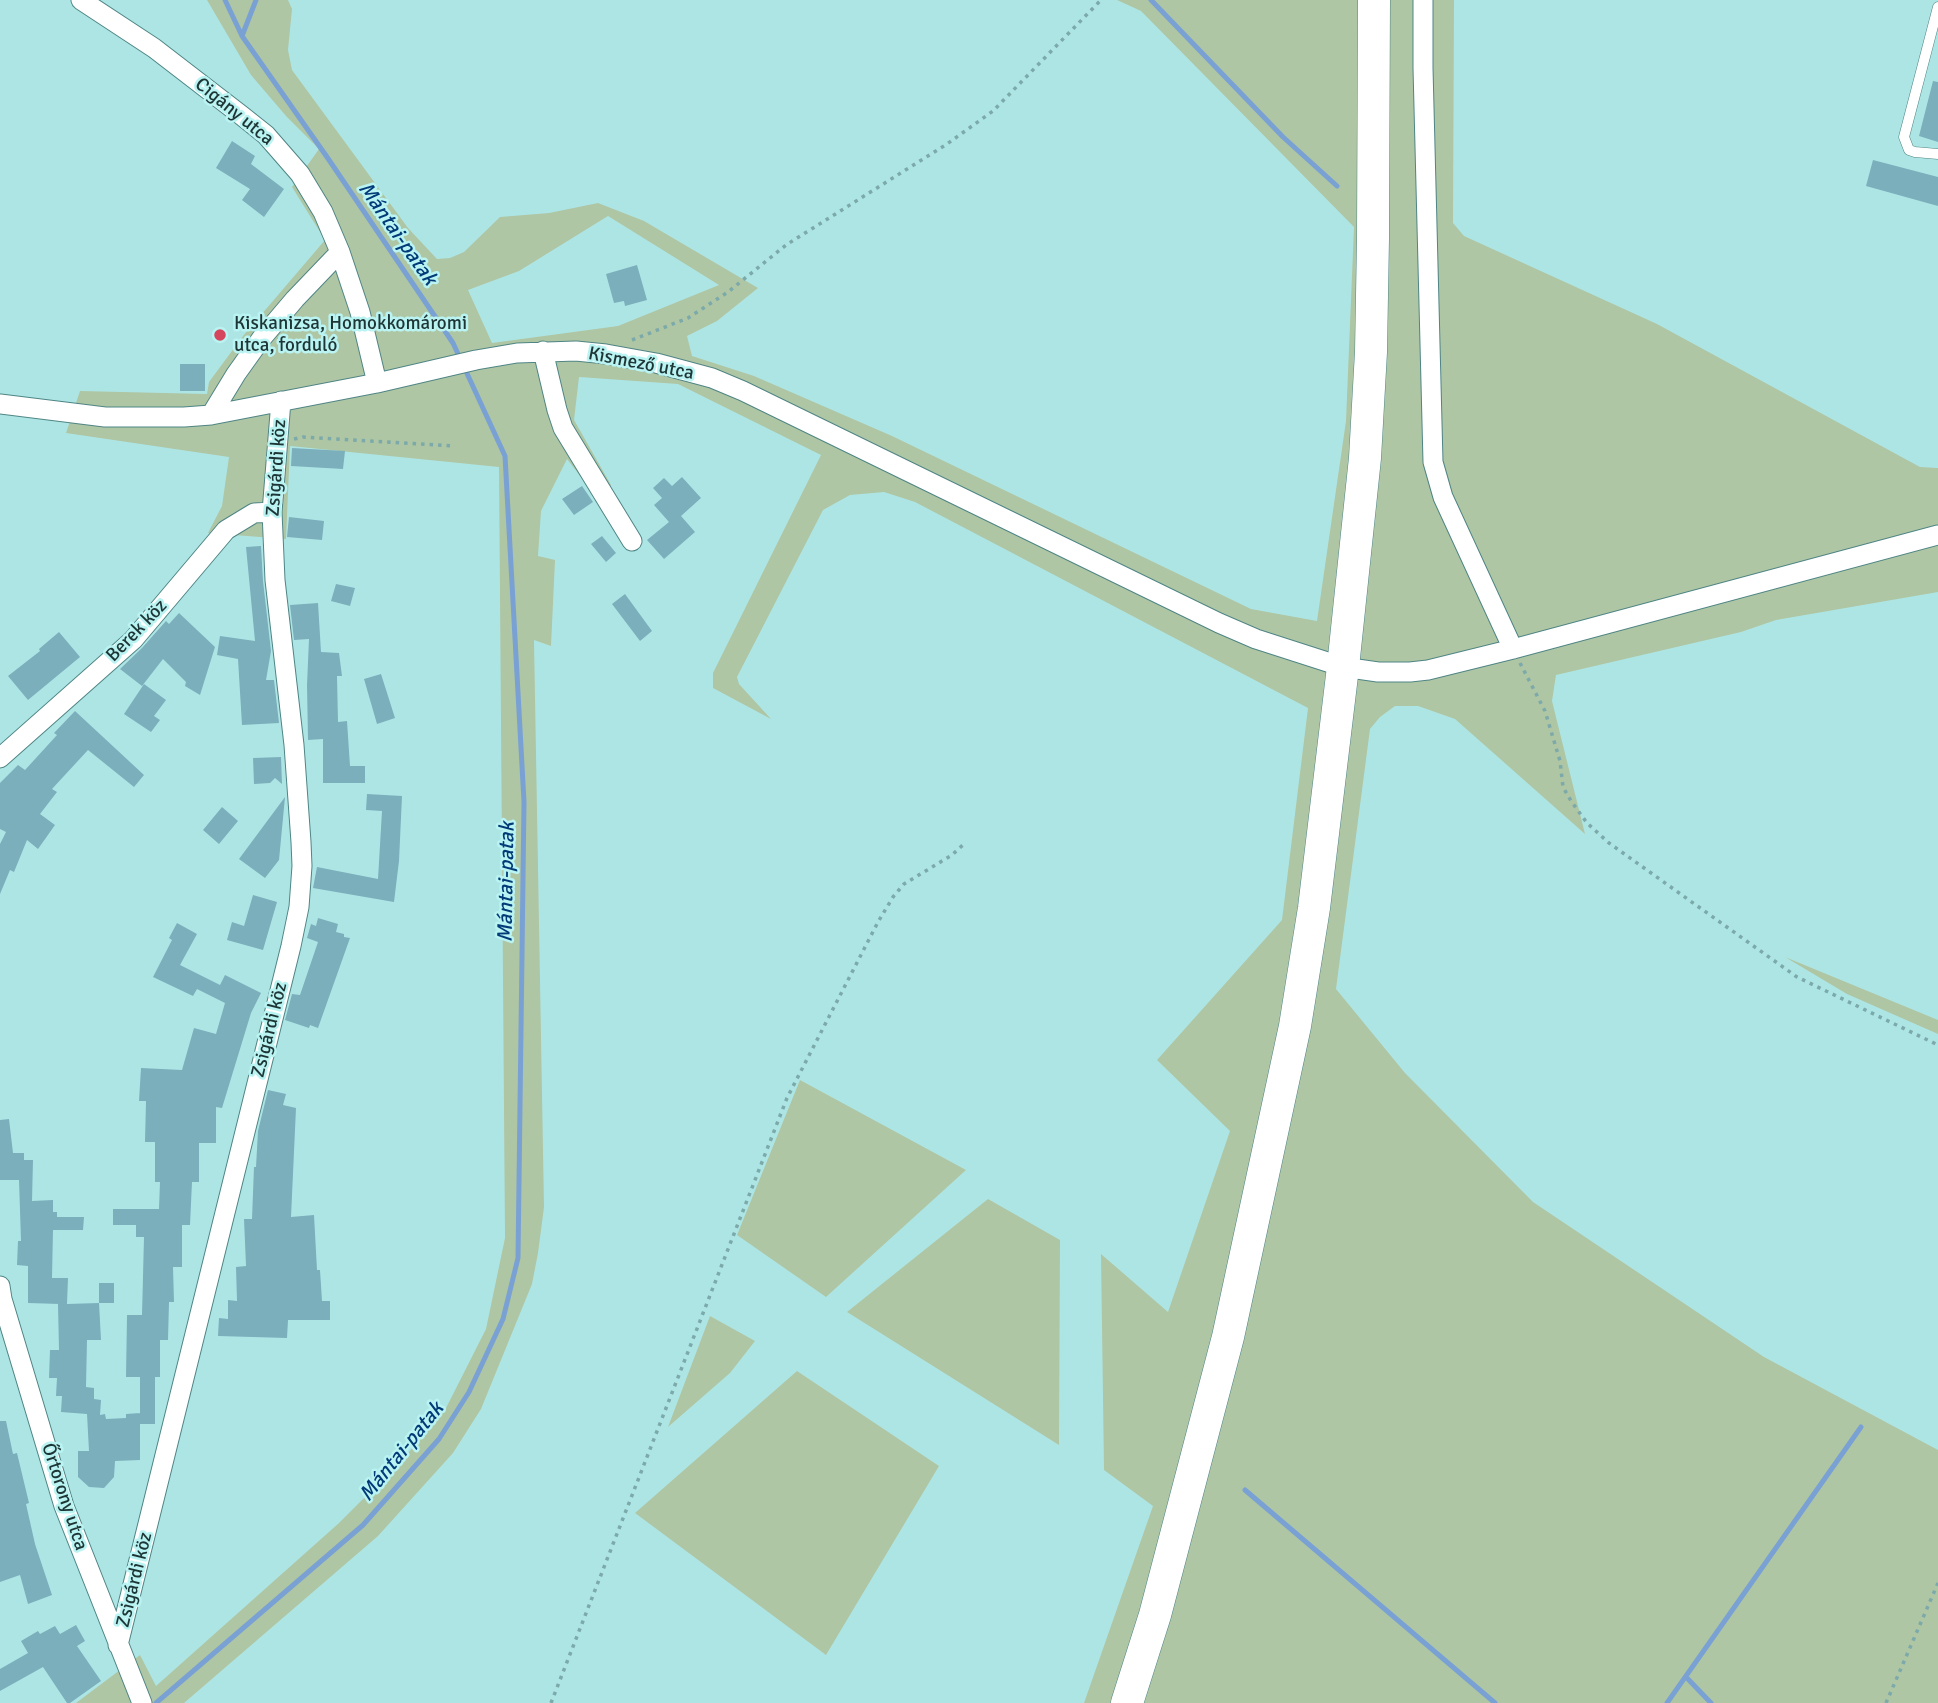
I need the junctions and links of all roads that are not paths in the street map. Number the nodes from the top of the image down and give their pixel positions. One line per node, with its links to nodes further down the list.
1 (81, 0): 6 (street, Cigány utca)
2 (1374, 0): 16 (main road)
3 (1423, 0): 15 (street)
4 (1938, 7): 5 (lane)
5 (1938, 154)
6 (340, 252): 8 (street, Cigány utca); 11 (street)
7 (543, 351): 8 (street, Kismező utca); 14 (street); 16 (street, Kismező utca)
8 (377, 383): 9 (street, Kismező utca)
9 (281, 401): 11 (street, Kismező utca); 12 (street, Zsigárdi köz)
10 (0, 404): 11 (street, Kismező utca)
11 (211, 415)
12 (272, 512): 17 (street, Berek köz); 19 (street, Zsigárdi köz)
13 (1938, 535): 15 (street, Kismező utca)
14 (632, 541)
15 (1513, 649): 16 (street, Kismező utca)
16 (1343, 667): 21 (main road)
17 (0, 758)
18 (0, 1286): 19 (street, Őrtorony utca)
19 (118, 1645): 20 (street, Őrtorony utca)
20 (142, 1703)
21 (1127, 1703)

